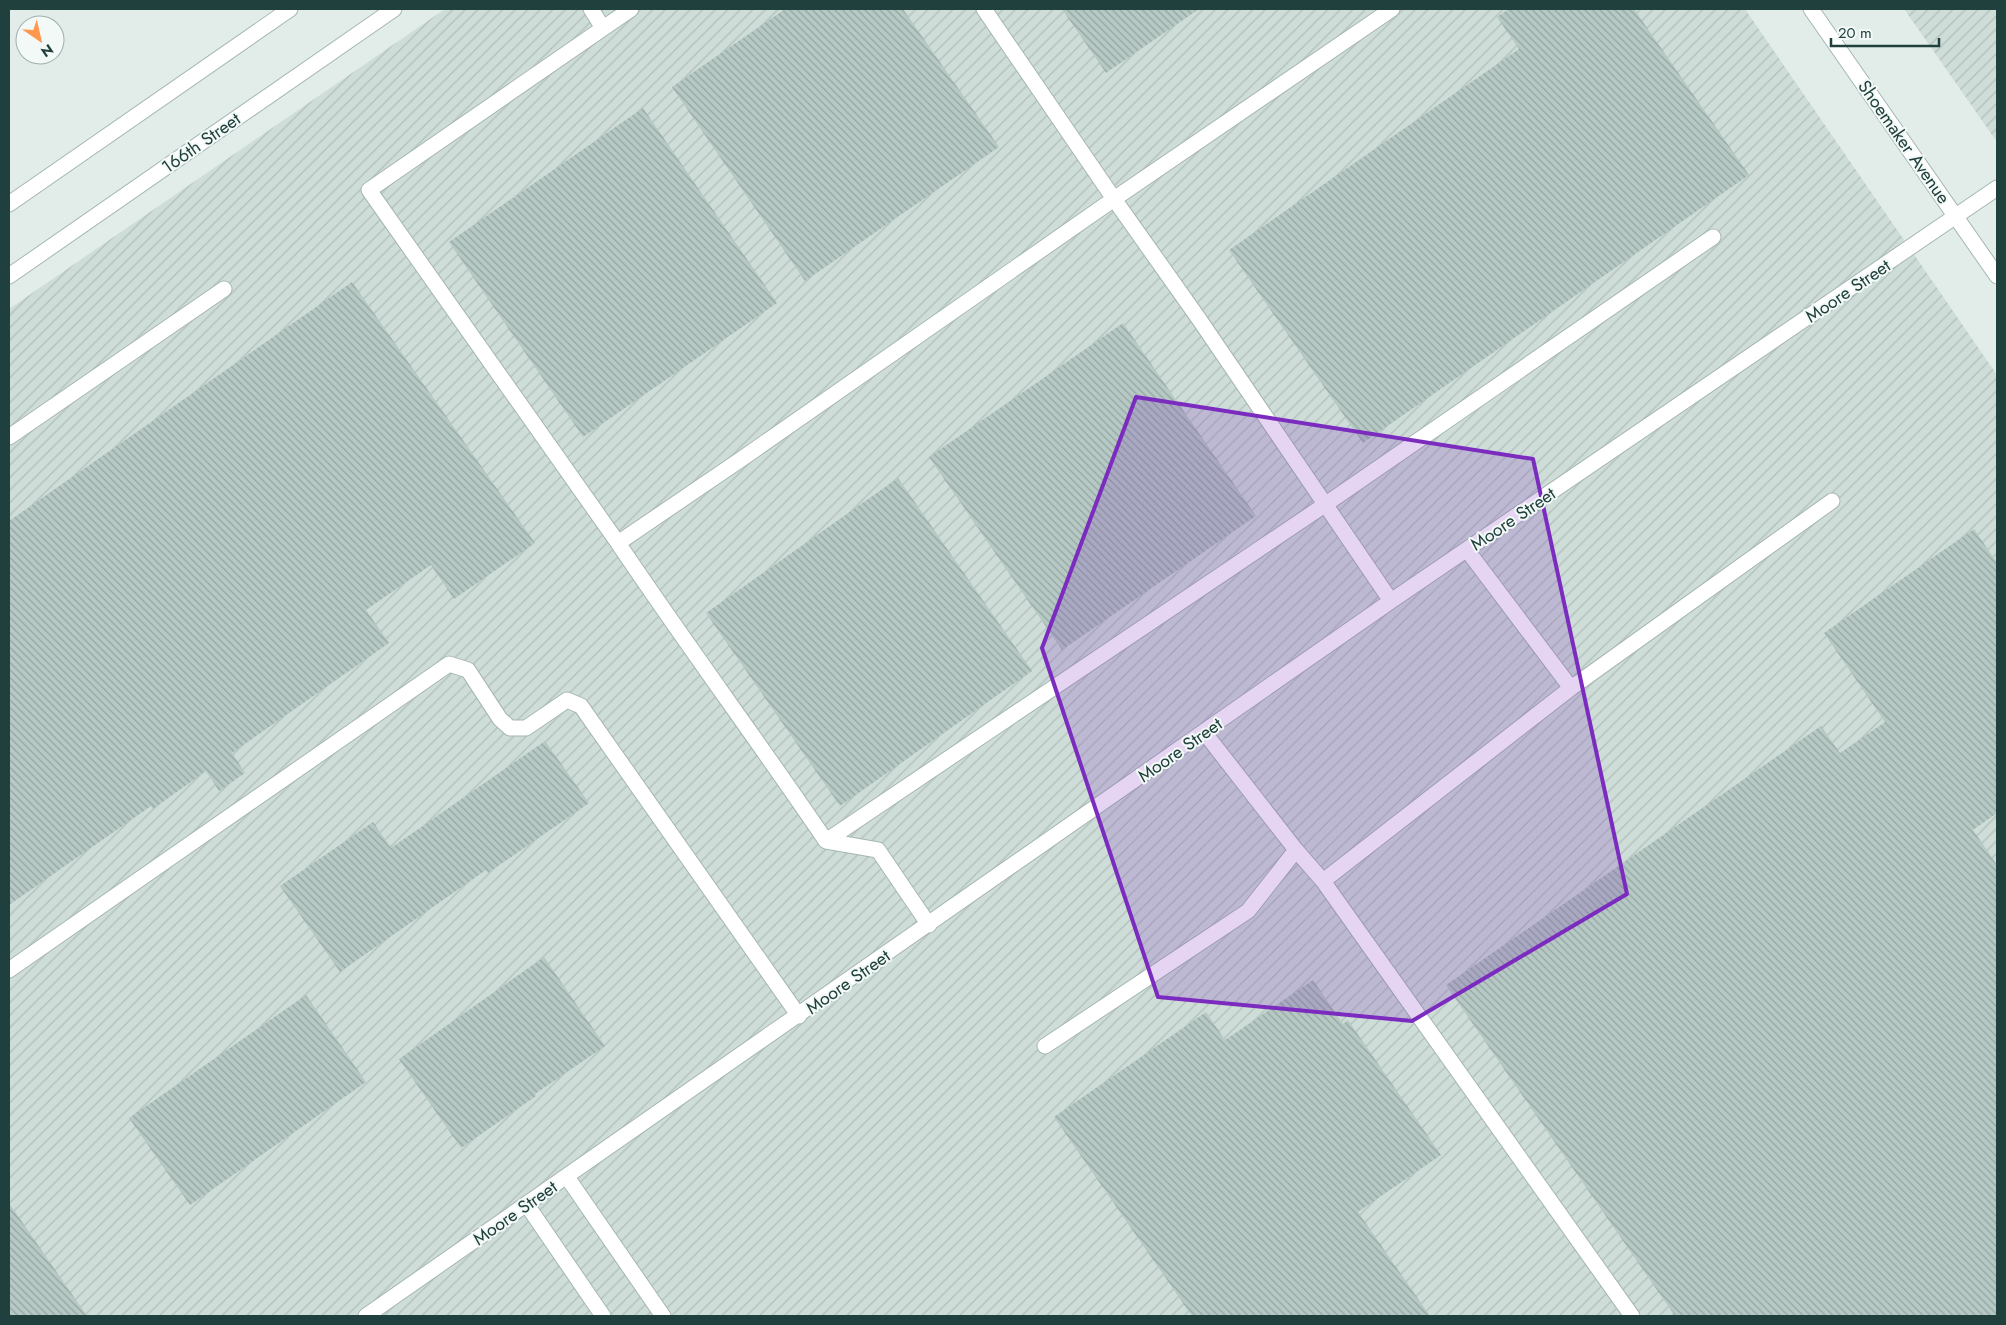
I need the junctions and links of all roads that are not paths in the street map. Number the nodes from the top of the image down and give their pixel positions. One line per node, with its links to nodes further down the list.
1 (290, 9): 11 (street)
2 (394, 9): 14 (street, 166th Street)
3 (591, 9): 8 (street)
4 (631, 9): 8 (street)
5 (984, 9): 10 (street)
6 (1392, 9): 10 (street)
7 (1811, 9): 12 (street, Shoemaker Avenue)
8 (603, 28): 20 (street)
9 (1997, 188): 12 (street, Moore Street)
10 (1114, 199): 19 (street); 20 (street)
11 (9, 204)
12 (1957, 217): 15 (street, Shoemaker Avenue); 21 (street, Moore Street)
13 (1713, 237): 19 (street)
14 (9, 276)
15 (1997, 276)
16 (224, 289): 17 (street)
17 (9, 437)
18 (1832, 501): 23 (street)
19 (1326, 504): 22 (street); 25 (street)
20 (618, 543): 25 (street)
21 (1467, 550): 22 (street, Moore Street); 23 (street)
22 (1391, 601): 24 (street, Moore Street)
23 (1571, 688): 27 (street)
24 (1204, 732): 26 (street); 28 (street, Moore Street)
25 (826, 841): 28 (street)
26 (1296, 850): 27 (street); 31 (street)
27 (1323, 881): 37 (street)
28 (929, 925): 30 (street, Moore Street)
29 (9, 970): 30 (street)
30 (799, 1016): 32 (street, Moore Street)
31 (1045, 1046)
32 (567, 1177): 33 (street, Moore Street); 36 (street)
33 (526, 1205): 34 (street, Moore Street); 35 (street)
34 (366, 1316)
35 (603, 1316)
36 (662, 1316)
37 (1632, 1316)

